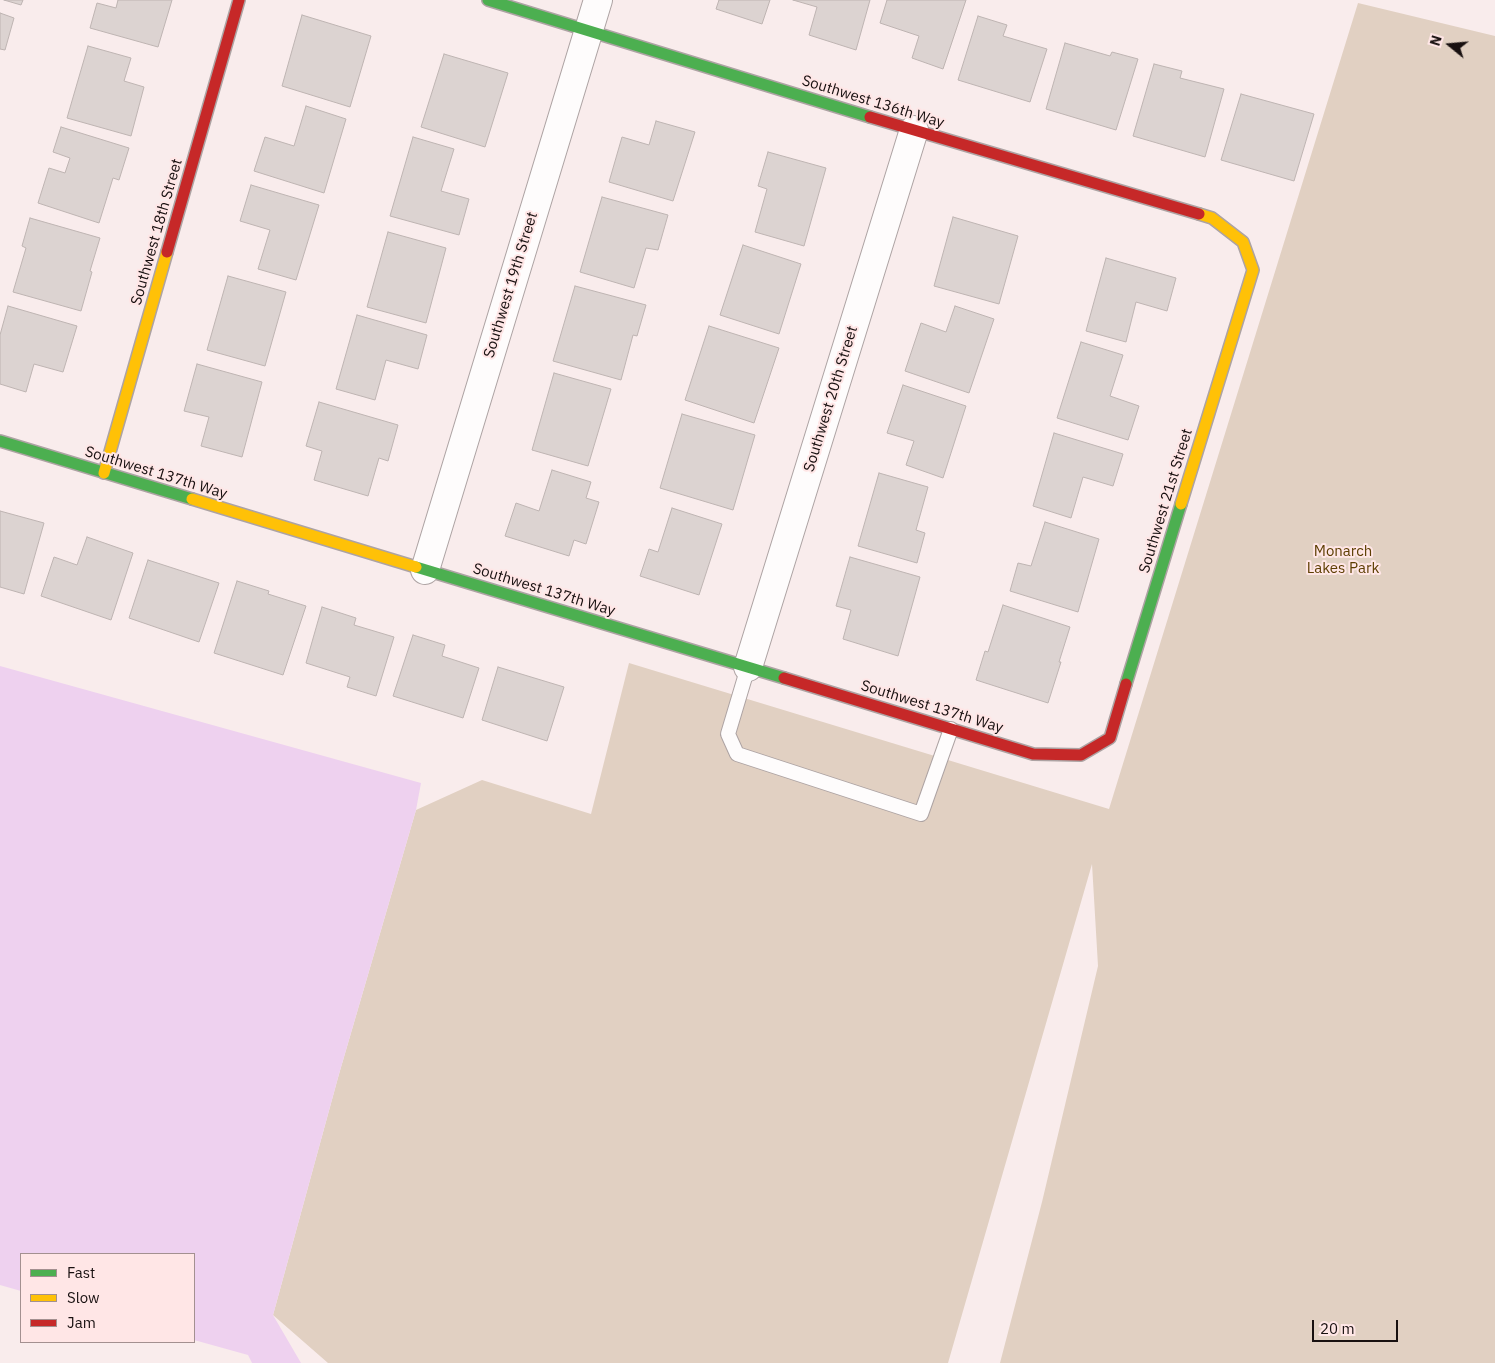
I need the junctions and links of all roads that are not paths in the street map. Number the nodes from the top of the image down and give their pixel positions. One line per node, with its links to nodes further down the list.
1 (239, 0): 8 (street, Southwest 18th Street)
2 (488, 0): 4 (street, Southwest 136th Way)
3 (598, 0): 4 (street, Southwest 19th Street)
4 (589, 31): 5 (street, Southwest 136th Way); 9 (street, Southwest 19th Street)
5 (914, 130): 6 (street, Southwest 136th Way); 10 (street, Southwest 20th Street)
6 (1243, 242): 12 (street, Southwest 21st Street)
7 (0, 441): 8 (street, Southwest 137th Way)
8 (104, 473): 9 (street, Southwest 137th Way)
9 (424, 570): 10 (street, Southwest 137th Way)
10 (748, 668): 11 (street, Southwest 137th Way); 11 (lane)
11 (951, 728): 12 (street, Southwest 137th Way)
12 (1081, 755)

